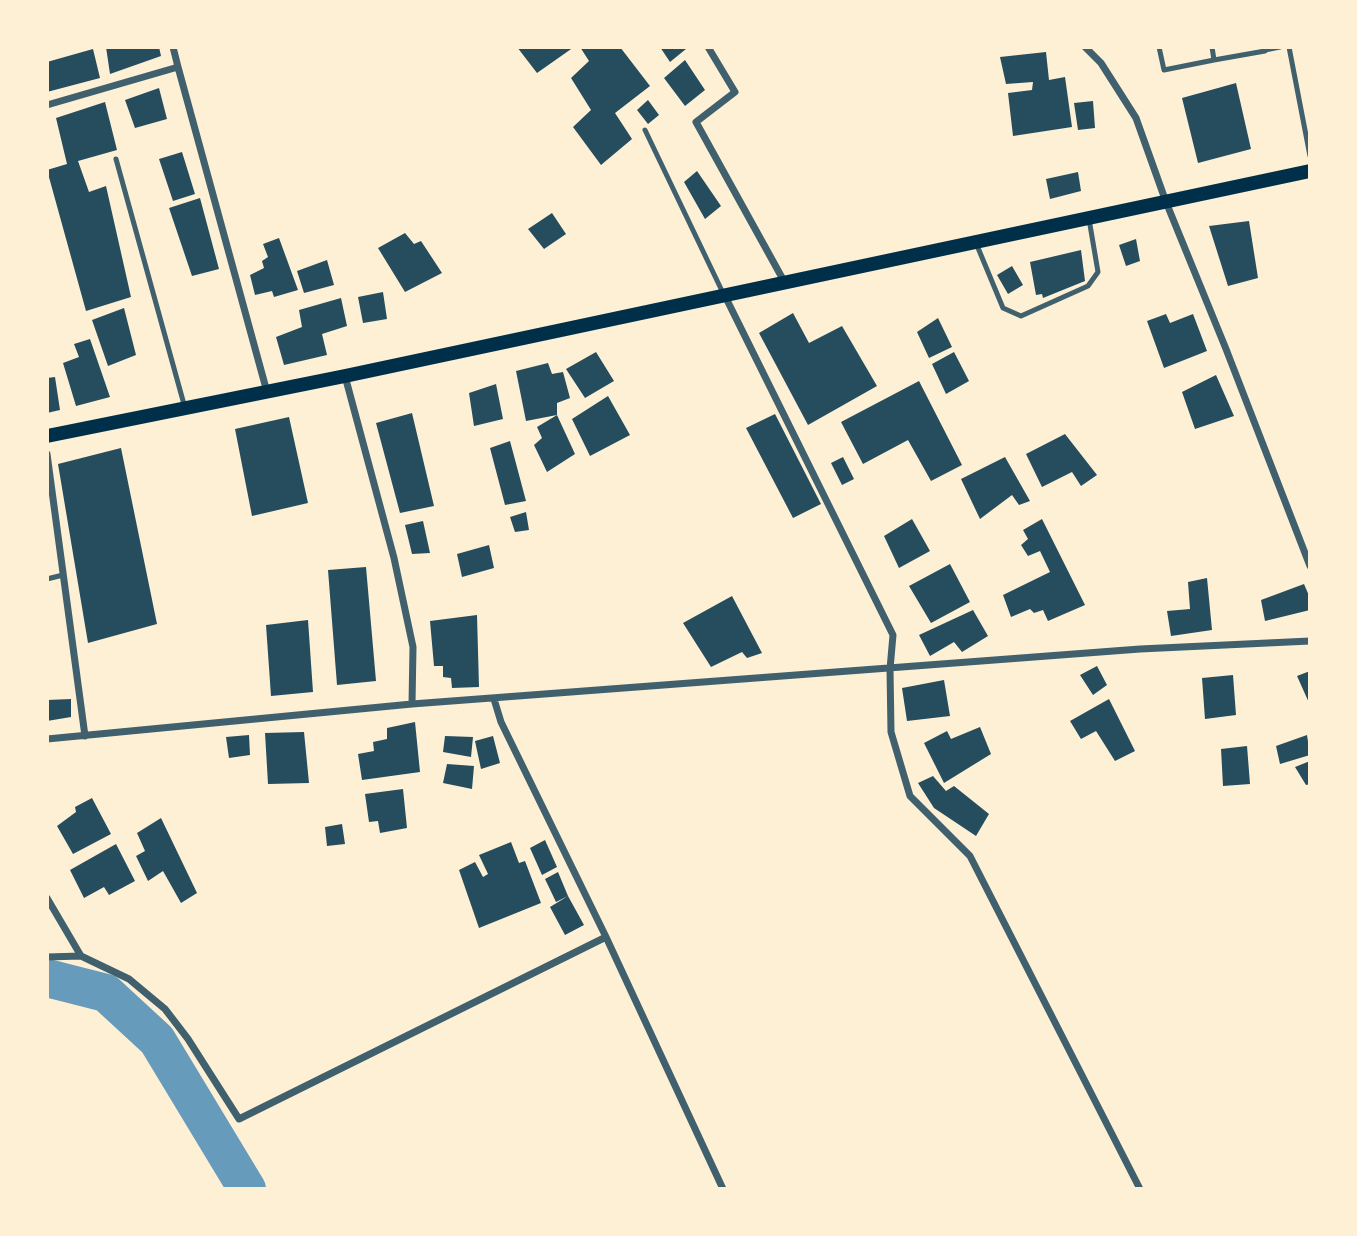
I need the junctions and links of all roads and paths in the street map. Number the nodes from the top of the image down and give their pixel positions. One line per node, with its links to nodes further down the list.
1 (173, 47): 10 (street)
2 (708, 47): 19 (street)
3 (1085, 47): 16 (street)
4 (1159, 47): 9 (lane)
5 (1212, 47): 9 (lane)
6 (1280, 47): 8 (lane)
7 (1289, 47): 13 (lane)
8 (1264, 49): 9 (lane)
9 (1214, 60)
10 (178, 67): 11 (street); 22 (street)
11 (47, 105)
12 (645, 130): 20 (lane)
13 (1310, 156)
14 (116, 159): 23 (lane)
15 (1310, 171): 16 (main road)
16 (1166, 202): 17 (main road); 26 (street)
17 (1089, 219): 18 (main road); 18 (lane)
18 (976, 243): 19 (main road)
19 (785, 283): 20 (main road)
20 (725, 296): 21 (main road); 30 (street)
21 (345, 376): 22 (main road); 32 (street)
22 (267, 391): 23 (main road)
23 (185, 408): 24 (main road)
24 (47, 436)
25 (47, 454): 27 (street)
26 (1310, 566)
27 (63, 575): 28 (lane); 33 (street)
28 (47, 579)
29 (1310, 641): 30 (street)
30 (890, 669): 31 (street); 40 (street)
31 (494, 699): 32 (street); 36 (street)
32 (412, 704): 33 (street)
33 (85, 736): 34 (street)
34 (47, 739)
35 (47, 898): 37 (street)
36 (606, 937): 37 (street); 39 (street)
37 (81, 956): 38 (street)
38 (47, 957)
39 (723, 1189)
40 (1140, 1189)

